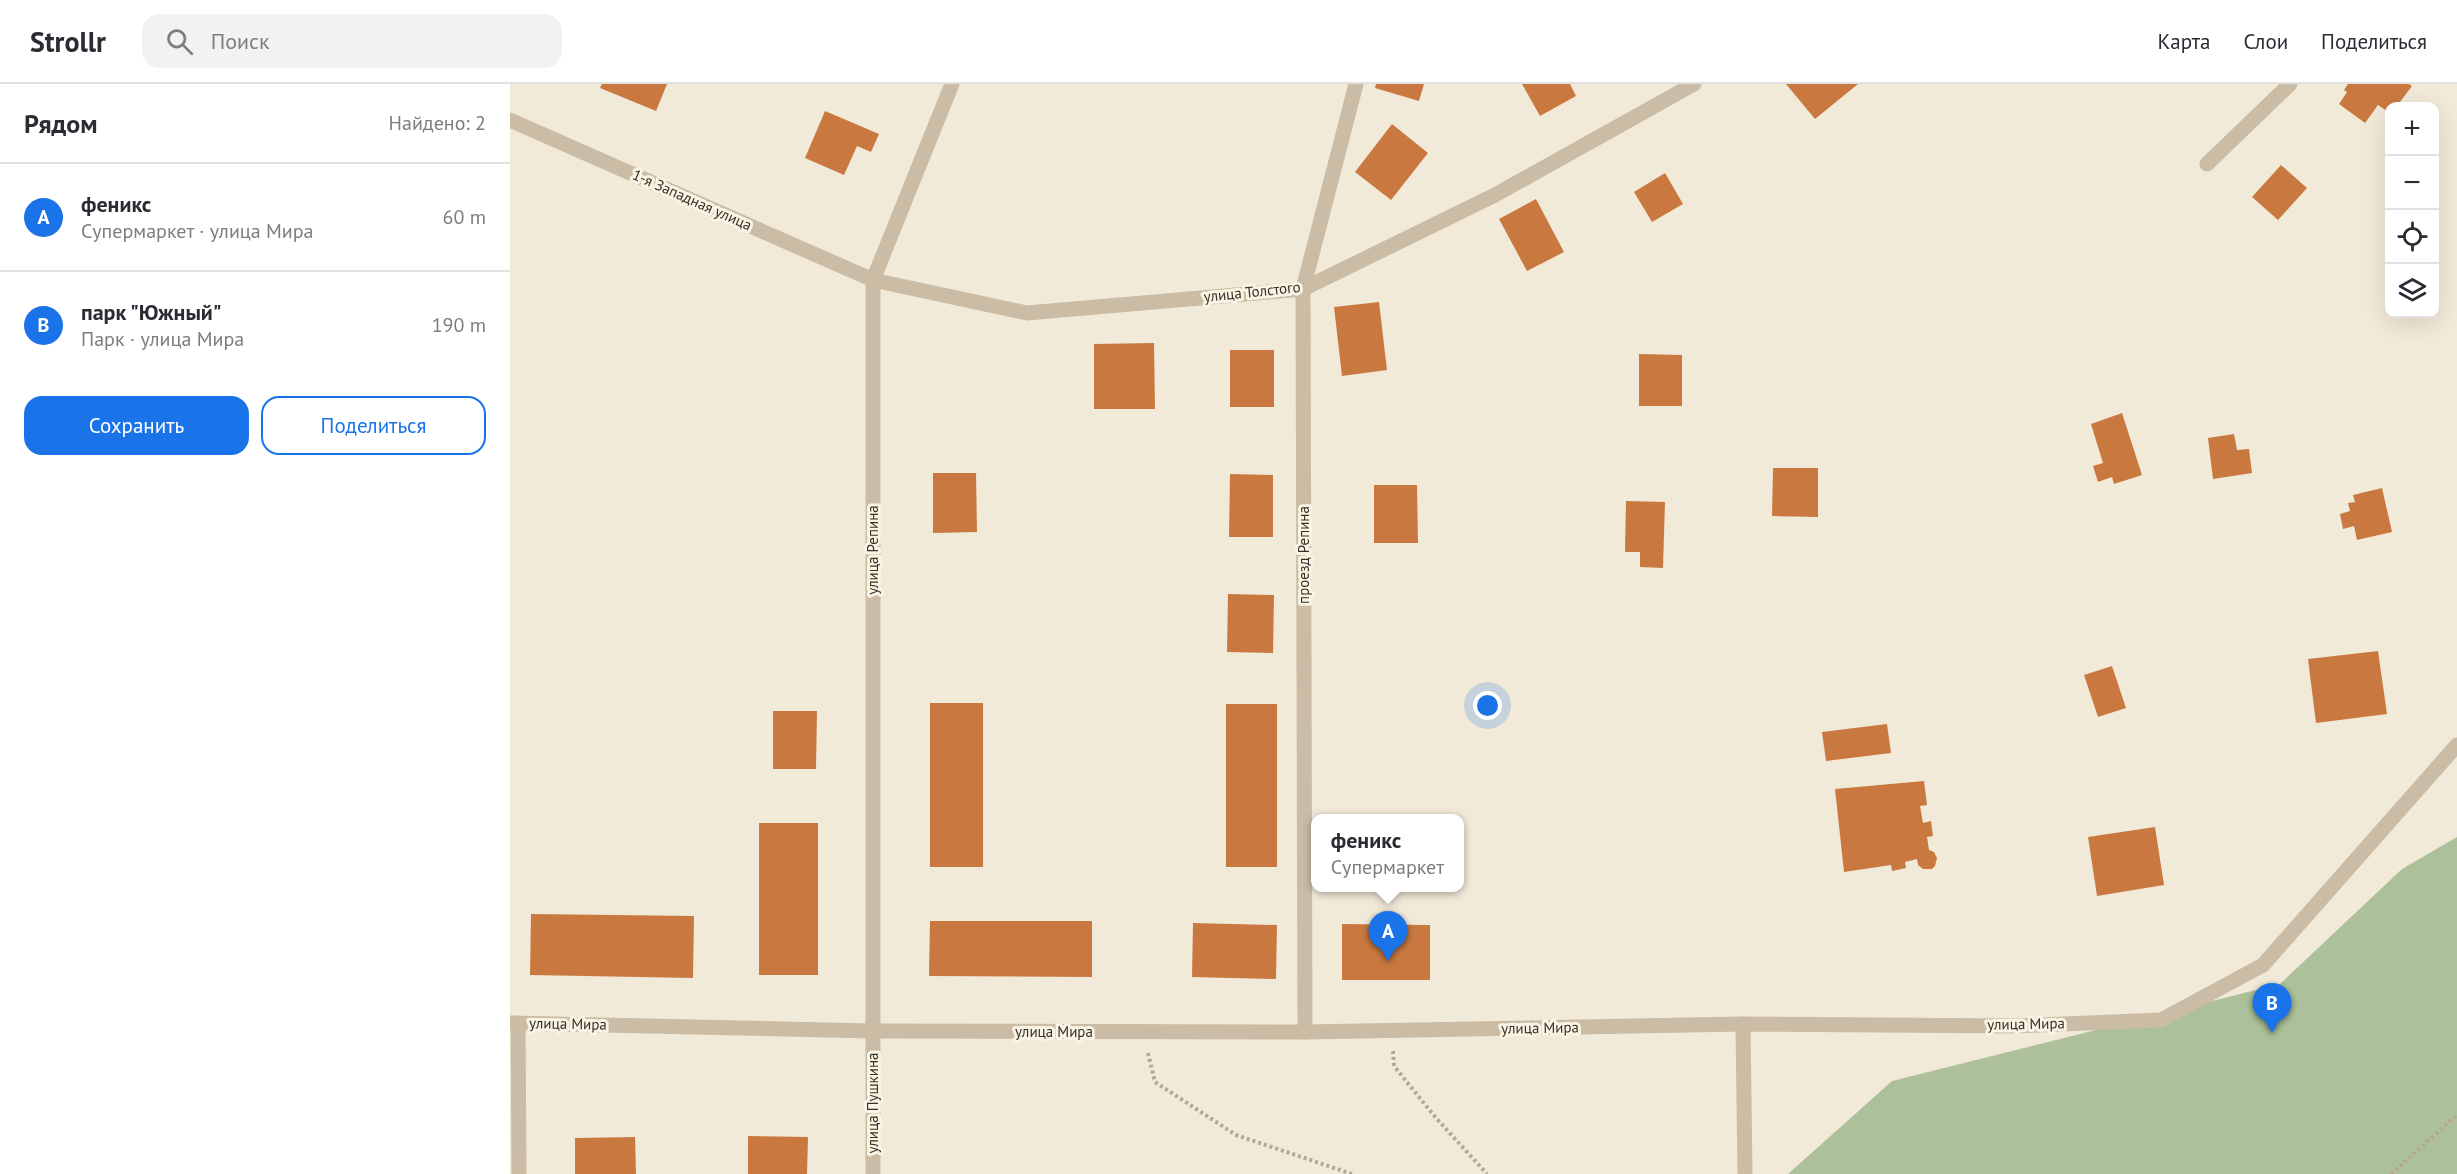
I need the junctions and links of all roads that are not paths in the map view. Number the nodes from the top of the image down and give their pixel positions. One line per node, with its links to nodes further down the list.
1 (952, 84): 7 (street, улица Репина)
2 (1356, 84): 8 (street, проезд Репина)
3 (1694, 84): 8 (street, улица Толстого)
4 (2290, 84): 6 (street)
5 (510, 120): 7 (street, 1-я Западная улица)
6 (2207, 165)
7 (873, 280): 8 (street, улица Толстого); 12 (street, улица Репина)
8 (1303, 289): 13 (street, проезд Репина)
9 (2457, 745): 11 (street, улица Мира)
10 (514, 1023): 12 (street, улица Мира); 14 (street)
11 (1743, 1024): 13 (street, улица Мира); 16 (street)
12 (872, 1031): 13 (street, улица Мира); 15 (street, улица Пушкина)
13 (1305, 1032)
14 (519, 1174)
15 (873, 1174)
16 (1744, 1174)

